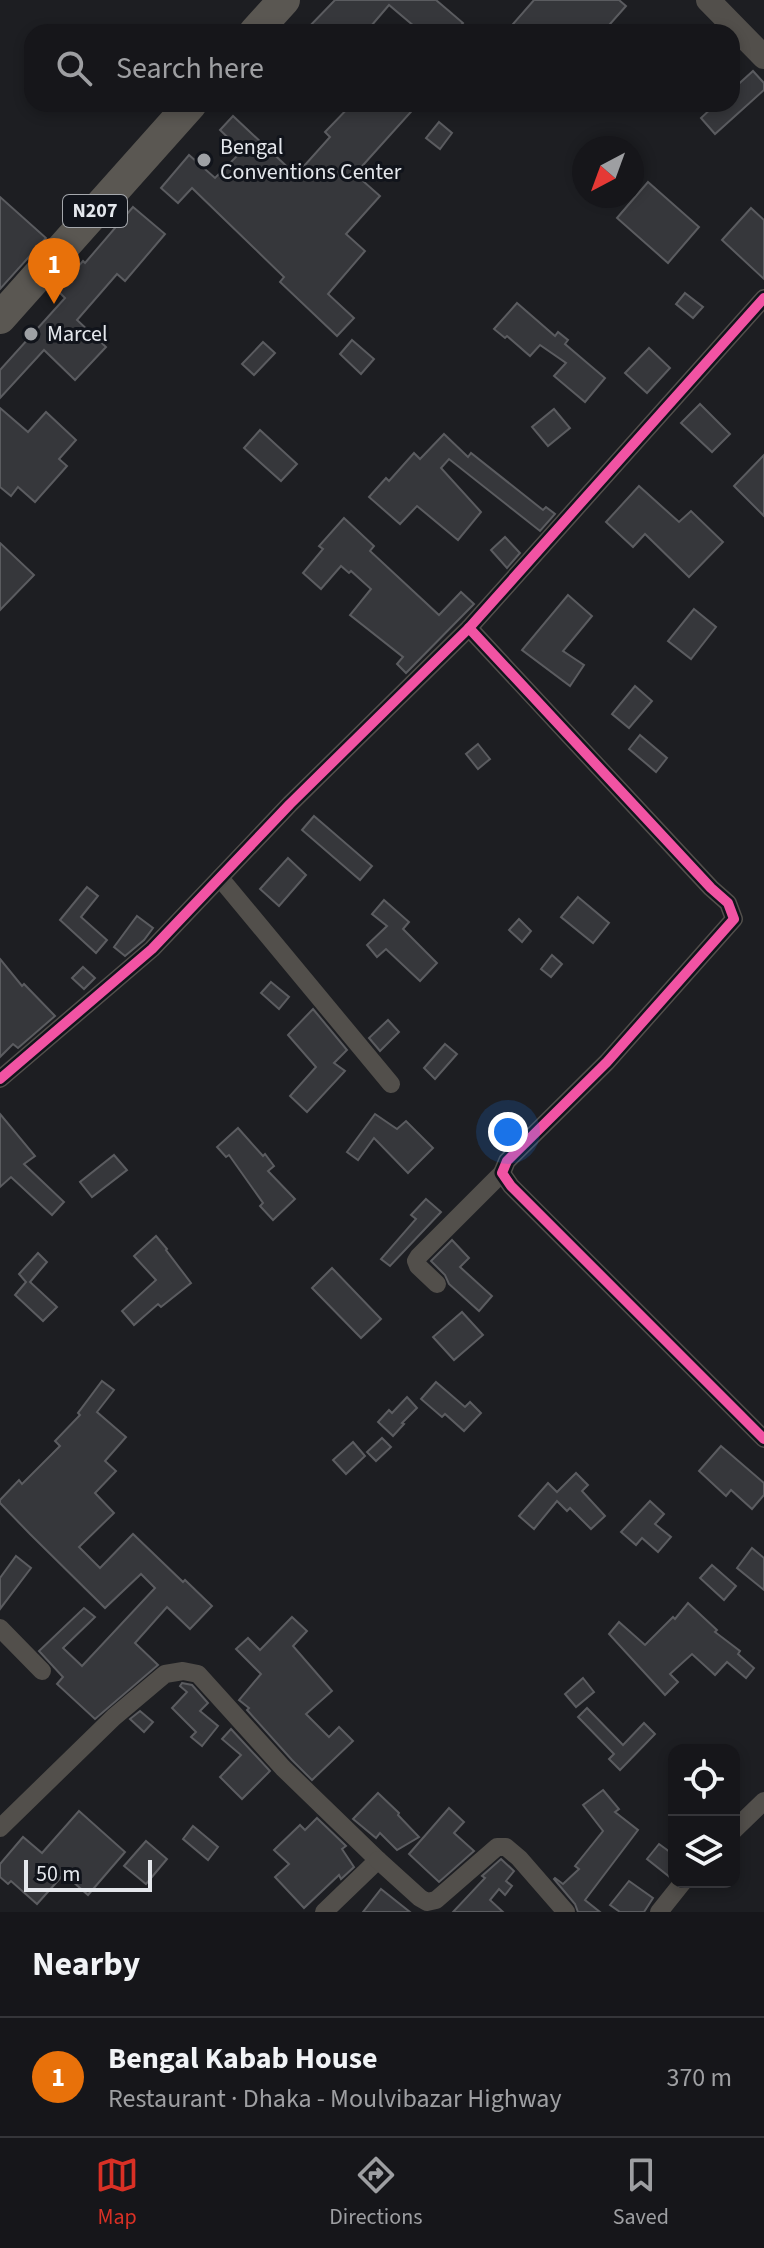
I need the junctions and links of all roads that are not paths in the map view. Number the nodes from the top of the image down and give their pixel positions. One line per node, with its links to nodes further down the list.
1 (284, 0): 3 (highway)
2 (708, 0): 4 (street)
3 (262, 24)
4 (732, 24)
5 (740, 33): 6 (street)
6 (764, 57)
7 (184, 112): 9 (highway, N207)
8 (764, 298): 10 (street)
9 (0, 318)
10 (469, 628): 11 (street); 14 (street)
11 (220, 878): 12 (street); 13 (street)
12 (0, 1079)
13 (391, 1084)
14 (502, 1173): 15 (street); 16 (street)
15 (437, 1284)
16 (764, 1439)
17 (0, 1628): 18 (street)
18 (42, 1671)
19 (764, 1801): 20 (street)
20 (740, 1824)
21 (0, 1828): 22 (street)
22 (378, 1860): 24 (street); 25 (street)
23 (678, 1888): 26 (street)
24 (324, 1912)
25 (566, 1912)
26 (659, 1912)

